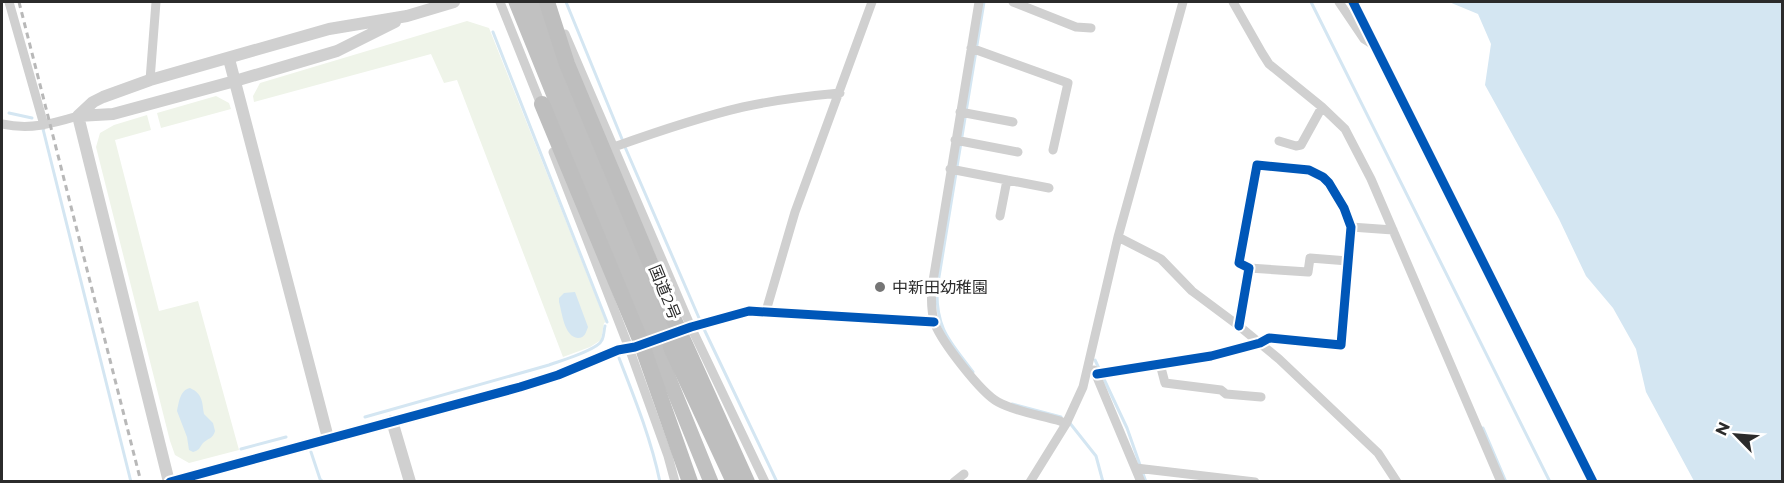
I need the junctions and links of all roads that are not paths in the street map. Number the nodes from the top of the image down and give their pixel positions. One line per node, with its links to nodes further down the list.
1 (9, 2): 29 (street)
2 (156, 2): 20 (street)
3 (454, 2): 15 (street)
4 (500, 2): 23 (street)
5 (516, 2): 37 (highway, 国道2号)
6 (532, 2): 37 (highway, 国道2号)
7 (549, 2): 32 (street); 68 (highway)
8 (873, 2): 22 (street)
9 (979, 2): 18 (street)
10 (1013, 2): 16 (street)
11 (1183, 2): 42 (street)
12 (1233, 2): 24 (street)
13 (1340, 2): 17 (street)
14 (1353, 2): 17 (street)
15 (407, 16): 19 (street); 21 (street)
16 (1091, 28)
17 (1377, 47): 76 (street)
18 (975, 49): 25 (street); 33 (street)
19 (230, 59): 20 (street); 21 (street)
20 (150, 80): 26 (street)
21 (235, 81): 26 (street); 58 (street)
22 (840, 93): 32 (street); 45 (street)
23 (542, 104): 50 (street); 64 (highway)
24 (1322, 107): 31 (street); 41 (street)
25 (964, 113): 27 (street); 30 (street)
26 (78, 116): 29 (street); 61 (street)
27 (1013, 122)
28 (2, 124): 29 (street)
29 (44, 125)
30 (959, 140): 34 (street); 35 (street)
31 (1280, 141)
32 (614, 147): 48 (street)
33 (1053, 150)
34 (1018, 152)
35 (954, 170): 36 (street); 46 (street)
36 (1007, 180): 38 (street); 39 (street)
37 (597, 183): 51 (highway, 国道2号); 65 (highway, 国道2号)
38 (1048, 188)
39 (1000, 216)
40 (1351, 227): 41 (street); 43 (street); 44 (street)
41 (1393, 230): 75 (street)
42 (1119, 237): 47 (street); 52 (street)
43 (1348, 261): 44 (street); 49 (street)
44 (1249, 268): 47 (street)
45 (766, 311): 46 (street); 48 (street)
46 (934, 322): 57 (street)
47 (1239, 326): 49 (street)
48 (688, 328): 69 (street)
49 (1260, 343): 53 (street); 74 (street)
50 (632, 347): 56 (street); 63 (street)
51 (671, 347): 66 (highway, 国道2号); 67 (highway)
52 (1089, 363): 54 (street); 57 (street)
53 (1160, 364): 54 (street); 55 (street)
54 (1099, 373): 59 (street)
55 (1261, 397)
56 (392, 421): 58 (street); 62 (street)
57 (1067, 422): 71 (street)
58 (328, 438): 61 (street)
59 (1139, 468): 72 (street); 73 (street)
60 (964, 474): 70 (street)
61 (170, 482)
62 (410, 482)
63 (675, 482)
64 (690, 482)
65 (711, 482)
66 (726, 482)
67 (734, 482)
68 (747, 482)
69 (765, 482)
70 (954, 482)
71 (1030, 482)
72 (1141, 482)
73 (1255, 482)
74 (1397, 482)
75 (1501, 482)
76 (1593, 482)

